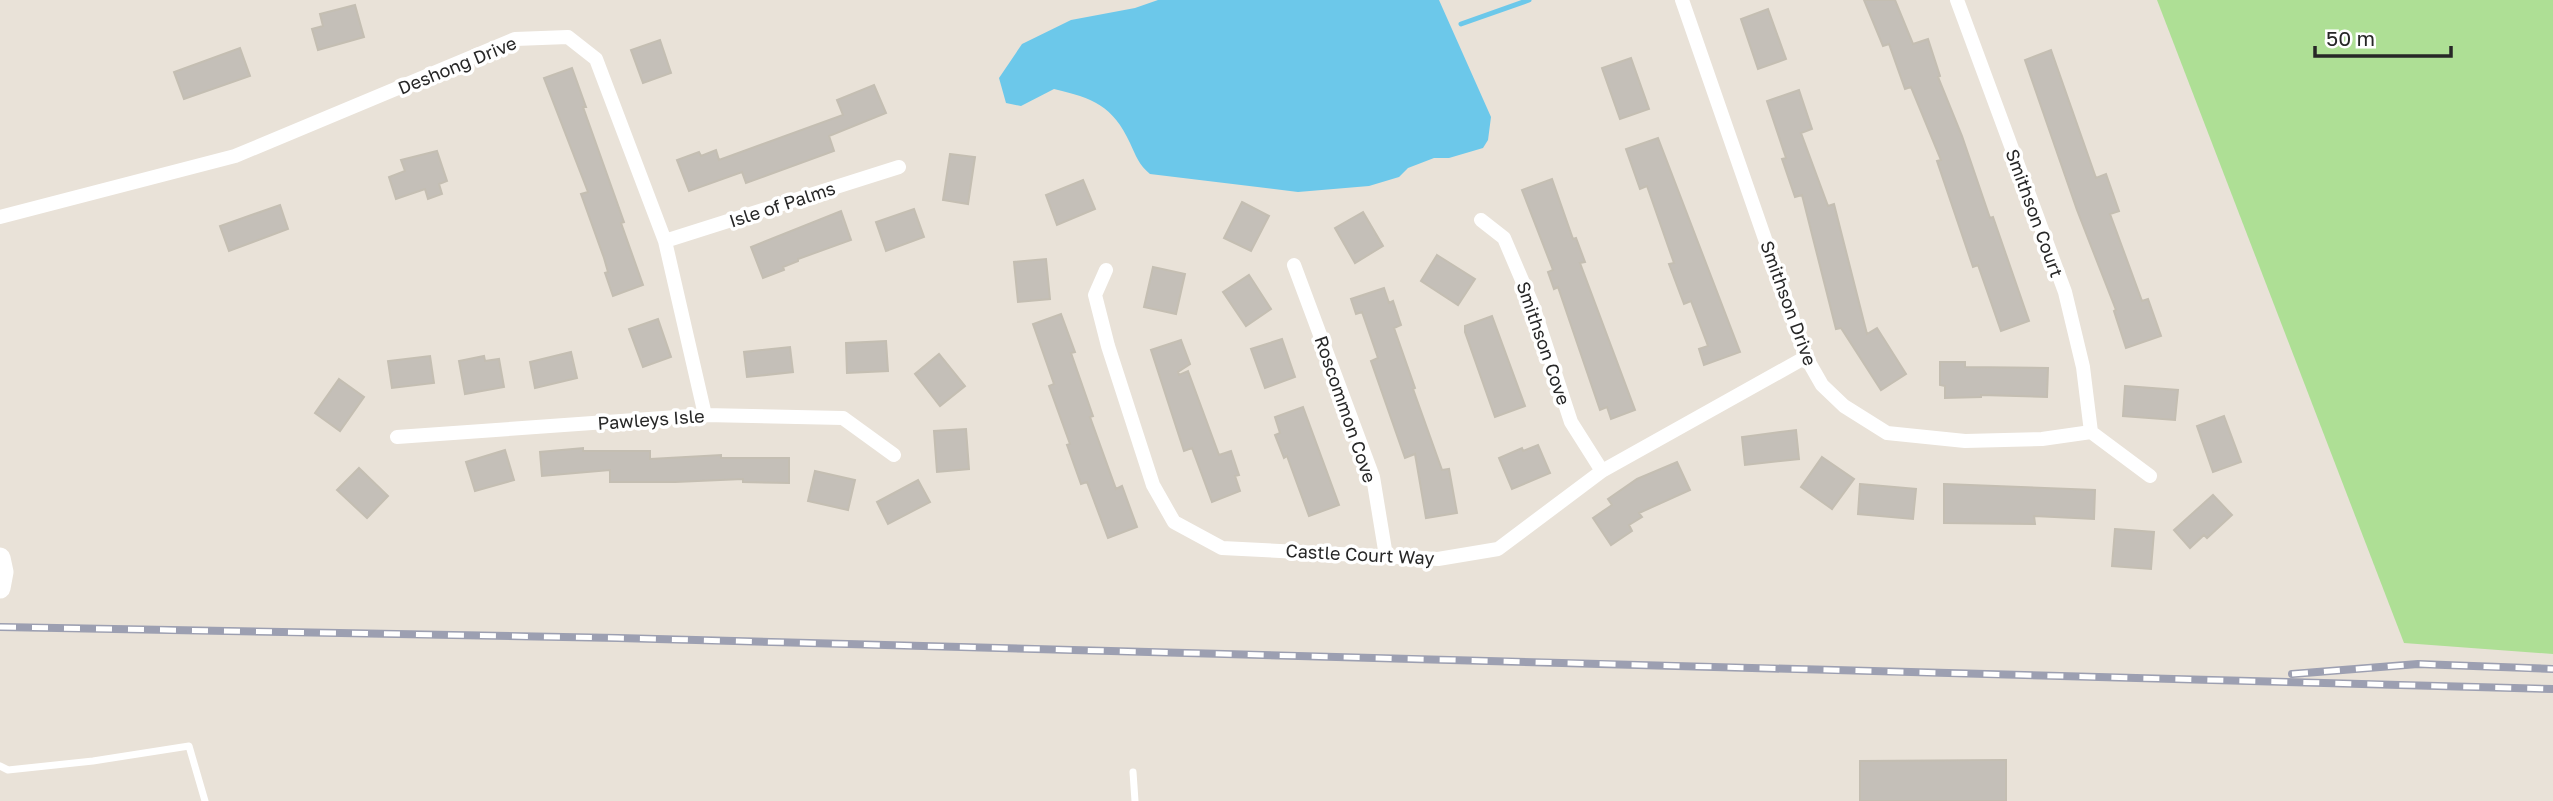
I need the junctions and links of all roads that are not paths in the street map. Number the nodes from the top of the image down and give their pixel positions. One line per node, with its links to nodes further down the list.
1 (1682, 0): 9 (street, Smithson Drive)
2 (1956, 0): 11 (street, Smithson Court)
3 (899, 167): 6 (street, Isle of Palms)
4 (0, 217): 6 (street, Deshong Drive)
5 (1481, 220): 14 (street, Smithson Cove)
6 (666, 241): 10 (street, Deshong Drive)
7 (1294, 265): 16 (street, Roscommon Cove)
8 (1106, 270): 16 (street, Castle Court Way)
9 (1806, 357): 11 (street, Smithson Drive); 14 (street, Castle Court Way)
10 (705, 415): 12 (street, Pawleys Isle); 13 (street, Pawleys Isle)
11 (2091, 432): 15 (street)
12 (397, 436)
13 (894, 455)
14 (1602, 471): 16 (street, Castle Court Way)
15 (2150, 476)
16 (1386, 556)
17 (0, 766): 19 (lane)
18 (1133, 772): 20 (lane)
19 (205, 801)
20 (1135, 801)

